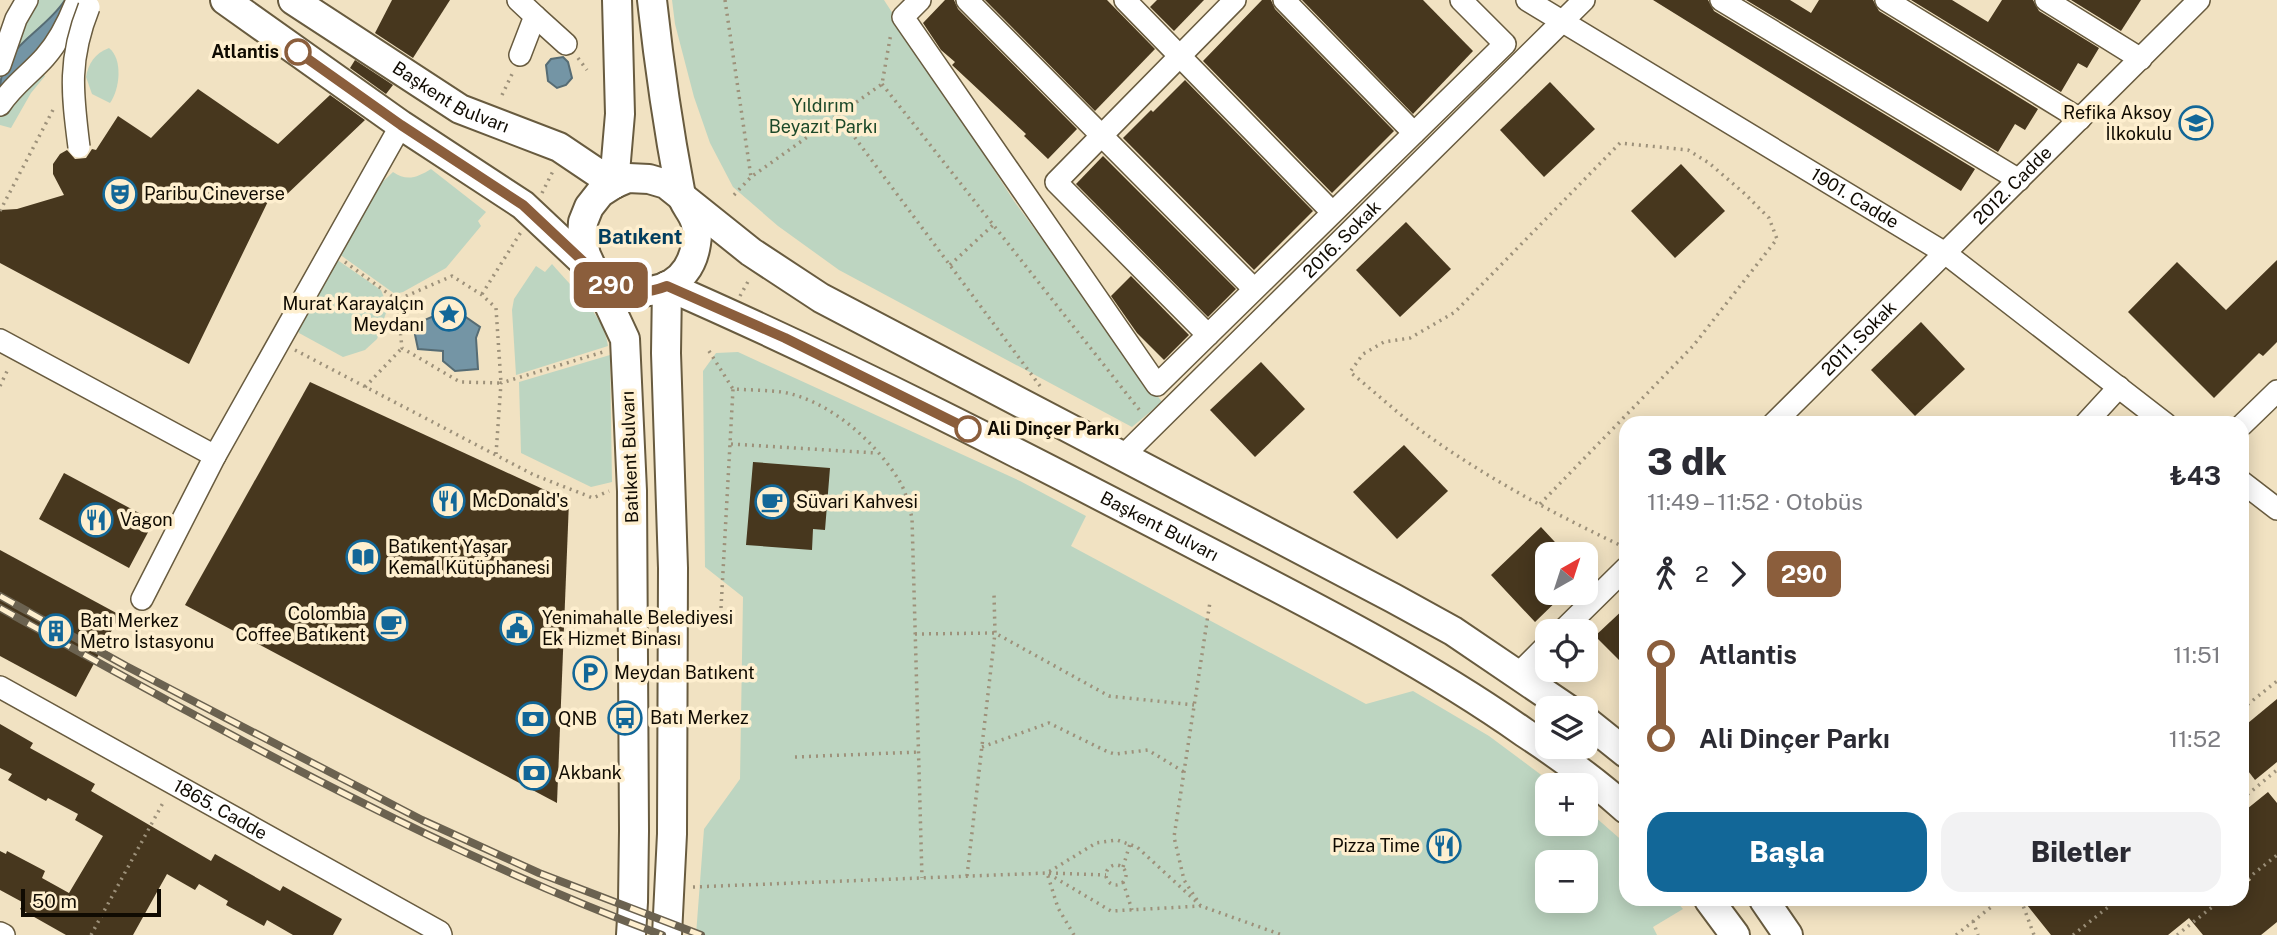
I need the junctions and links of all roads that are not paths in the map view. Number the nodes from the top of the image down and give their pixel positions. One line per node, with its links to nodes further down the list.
1 (27, 0): 27 (street)
2 (225, 0): 30 (main road)
3 (293, 0): 20 (main road, Başkent Bulvarı)
4 (518, 0): 21 (street)
5 (617, 0): 35 (main road)
6 (652, 0): 36 (main road)
7 (920, 0): 42 (street)
8 (967, 0): 32 (street)
9 (1125, 0): 25 (street)
10 (1235, 0): 25 (street)
11 (1284, 0): 31 (street)
12 (1461, 0): 31 (street)
13 (1527, 0): 22 (street, 1901. Cadde)
14 (1584, 0): 22 (street, 2016. Sokak)
15 (1721, 0): 34 (street)
16 (1886, 0): 29 (street)
17 (2046, 0): 26 (street)
18 (2199, 0): 26 (street, 2012. Cadde)
19 (84, 3): 28 (street); 33 (street, bridge)
20 (317, 8): 35 (main road, Başkent Bulvarı)
21 (535, 16): 23 (street); 24 (street)
22 (1562, 22): 38 (street, 1901. Cadde); 51 (street, 2016. Sokak)
23 (566, 44)
24 (520, 55)
25 (1180, 56): 32 (street); 37 (street)
26 (2141, 59): 29 (street, 2012. Cadde)
27 (0, 65)
28 (0, 105)
29 (2080, 119): 34 (street, 2012. Cadde)
30 (401, 125): 39 (main road); 50 (street)
31 (1415, 133): 37 (street)
32 (1102, 135): 41 (street); 42 (street)
33 (79, 147)
34 (2019, 180): 38 (street, 2012. Cadde)
35 (614, 184): 36 (main road); 39 (main road, Batıkent Bulvarı)
36 (680, 195): 40 (main road); 51 (main road)
37 (1332, 212): 41 (street)
38 (1945, 253): 44 (street, 1901. Cadde); 46 (street, 2011. Sokak)
39 (594, 270): 40 (main road); 67 (main road, Batıkent Bulvarı)
40 (667, 286): 63 (main road, Başkent Bulvarı); 68 (main road)
41 (1254, 289): 42 (street)
42 (1208, 335)
43 (0, 340): 50 (street)
44 (2119, 387): 47 (street); 48 (street, 1901. Cadde)
45 (2277, 391): 49 (street)
46 (1781, 416)
47 (2092, 416)
48 (2156, 416)
49 (2249, 418)
50 (215, 456): 55 (street)
51 (1123, 456): 58 (main road)
52 (2249, 487): 53 (street)
53 (2277, 509)
54 (1619, 575): 56 (street)
55 (142, 599)
56 (1574, 619)
57 (1535, 657): 58 (street)
58 (1518, 674): 60 (main road)
59 (0, 687): 66 (street, 1865. Cadde)
60 (1550, 696)
61 (1598, 731): 62 (main road)
62 (1619, 748)
63 (1619, 804)
64 (1713, 906): 69 (main road)
65 (1772, 906): 70 (main road)
66 (443, 934)
67 (631, 935)
68 (667, 935)
69 (1735, 935)
70 (1788, 935)

